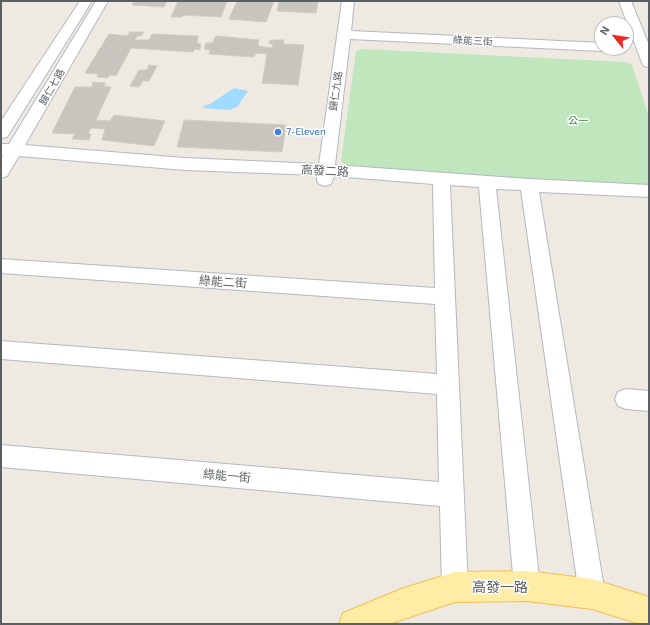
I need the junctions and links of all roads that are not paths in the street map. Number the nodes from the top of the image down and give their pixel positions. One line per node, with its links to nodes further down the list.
1 (86, 1): 8 (street, 歸仁七路)
2 (102, 1): 9 (street, 歸仁七路)
3 (348, 1): 5 (street, 歸仁九路)
4 (625, 1): 7 (street)
5 (344, 35): 6 (street, 綠能三街); 10 (street, 歸仁九路)
6 (594, 47)
7 (649, 63)
8 (1, 134)
9 (5, 159): 10 (street, 高發二路)
10 (326, 175): 11 (street, 高發二路)
11 (442, 183): 12 (street, 高發二路); 17 (street)
12 (488, 186): 13 (street, 高發二路); 24 (street)
13 (530, 190): 14 (street, 高發二路); 15 (street, 高發二路); 26 (street)
14 (649, 191)
15 (649, 201)
16 (1, 266): 17 (street, 綠能二街)
17 (445, 297): 19 (street)
18 (1, 350): 19 (street)
19 (448, 385): 23 (street)
20 (626, 399): 21 (street)
21 (649, 401)
22 (1, 456): 23 (street, 綠能一街)
23 (452, 495): 25 (street)
24 (527, 586): 25 (main road, 高發一路); 26 (main road, 高發一路)
25 (455, 587): 28 (main road, 高發一路)
26 (592, 594): 27 (main road, 高發一路)
27 (649, 612)
28 (354, 624)

